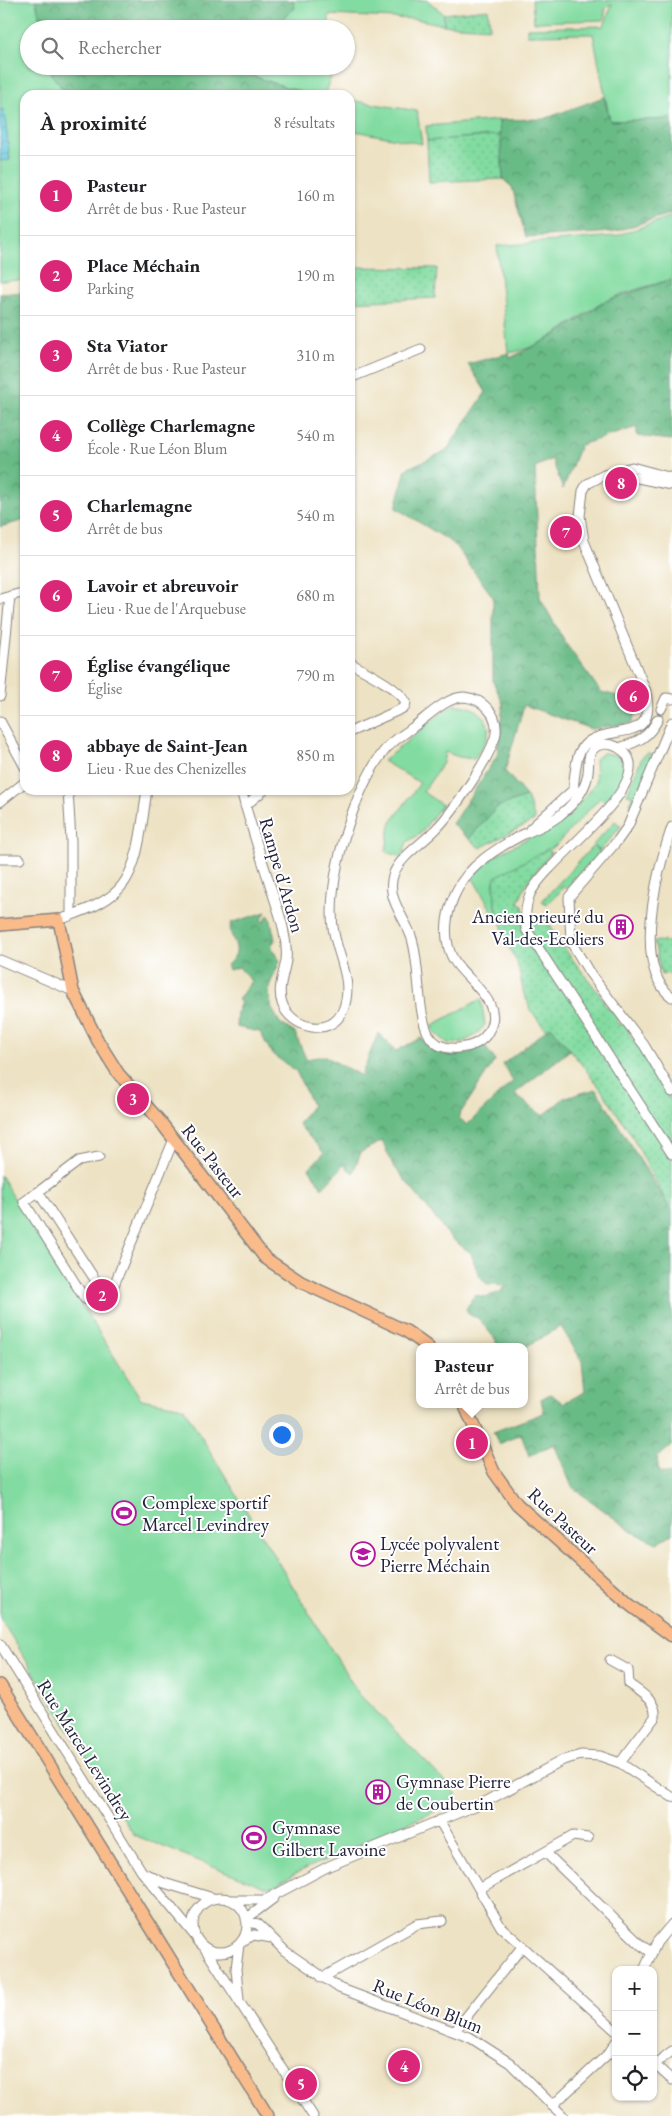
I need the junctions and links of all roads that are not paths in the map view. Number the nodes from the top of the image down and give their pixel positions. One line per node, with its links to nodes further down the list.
1 (421, 348): 2 (street)
2 (355, 376)
3 (613, 473): 4 (street); 5 (street); 22 (street)
4 (672, 478)
5 (672, 486)
6 (20, 593): 7 (street)
7 (10, 596): 8 (street); 10 (street)
8 (0, 599)
9 (355, 666): 16 (street)
10 (0, 696)
11 (672, 699): 12 (street)
12 (661, 709)
13 (658, 719): 17 (street)
14 (0, 721): 19 (street)
15 (672, 722): 38 (street)
16 (355, 730)
17 (638, 742): 18 (street); 20 (street)
18 (619, 748): 20 (street); 22 (street)
19 (20, 758)
20 (629, 760): 40 (street)
21 (20, 786): 27 (street)
22 (578, 790): 28 (street, Rampe d'Ardon)
23 (68, 795): 32 (street)
24 (146, 795): 32 (street)
25 (242, 795): 28 (street, Rampe d'Ardon)
26 (256, 795): 28 (street)
27 (0, 802)
28 (245, 806)
29 (672, 827): 37 (street)
30 (0, 859): 31 (street)
31 (20, 859)
32 (71, 915): 33 (street)
33 (59, 920): 34 (main road); 36 (main road, Rue Pasteur)
34 (0, 926)
35 (0, 960): 36 (street)
36 (73, 991): 39 (main road, Rue Pasteur)
37 (672, 997)
38 (672, 1092)
39 (174, 1139): 43 (street); 44 (main road, Rue Pasteur)
40 (672, 1154)
41 (99, 1156): 42 (street)
42 (38, 1192): 43 (street); 43 (street)
43 (105, 1294)
44 (422, 1343)
45 (466, 1408): 46 (main road, Rue Pasteur)
46 (672, 1636)
47 (0, 1644): 55 (street, Rue Marcel Levindrey)
48 (610, 1660): 50 (street)
49 (0, 1686): 81 (main road)
50 (620, 1763): 51 (street); 52 (street)
51 (672, 1797)
52 (439, 1820): 56 (street); 57 (street)
53 (588, 1838): 54 (street)
54 (545, 1852): 56 (street); 69 (street)
55 (142, 1872): 58 (street); 64 (street, Rue Marcel Levindrey)
56 (478, 1889): 68 (street)
57 (278, 1894): 59 (street); 60 (street)
58 (214, 1898): 59 (street); 64 (street)
59 (231, 1900): 61 (street)
60 (265, 1906): 61 (street); 65 (street, Rue Léon Blum)
61 (246, 1920): 65 (street, Rue Léon Blum); 66 (street)
62 (442, 1921): 71 (street)
63 (672, 1924): 69 (street)
64 (195, 1936): 67 (street)
65 (272, 1938): 66 (street); 71 (street, Rue Léon Blum)
66 (240, 1942): 67 (street); 72 (street)
67 (204, 1947): 72 (street)
68 (522, 1947): 73 (street); 74 (street)
69 (651, 1952): 70 (street)
70 (646, 1966)
71 (322, 1978): 74 (street, Rue Léon Blum)
72 (239, 2000): 82 (street)
73 (612, 2028)
74 (455, 2031): 80 (street, Rue Léon Blum)
75 (612, 2048): 80 (street)
76 (672, 2052): 77 (street)
77 (657, 2062)
78 (657, 2067): 79 (street)
79 (672, 2080)
80 (555, 2112)
81 (268, 2116)
82 (313, 2116)

